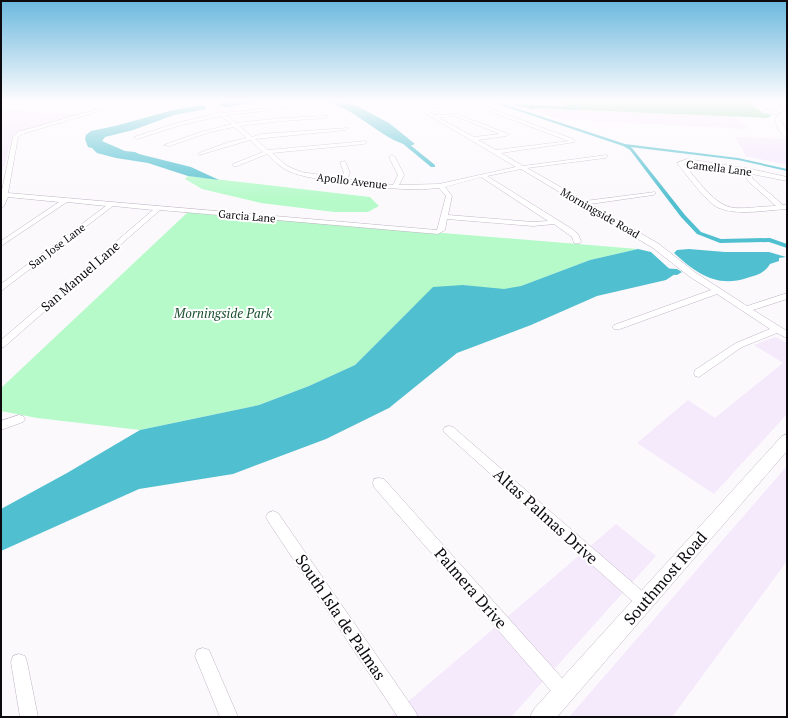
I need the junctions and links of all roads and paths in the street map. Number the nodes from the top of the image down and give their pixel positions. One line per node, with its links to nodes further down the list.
1 (18, 135): 31 (street)
2 (146, 135): 9 (street)
3 (198, 135): 13 (street)
4 (247, 135): 10 (street, Apollo Avenue)
5 (270, 135): 10 (street)
6 (465, 135): 11 (street, Morningside Road)
7 (505, 135): 11 (street)
8 (556, 135): 15 (street)
9 (138, 137)
10 (251, 138): 14 (street, Apollo Avenue); 16 (street)
11 (473, 139): 15 (street, Morningside Road)
12 (364, 142): 14 (street)
13 (167, 145)
14 (267, 152): 20 (street); 22 (street, Apollo Avenue)
15 (496, 152): 21 (street, Morningside Road)
16 (202, 154)
17 (605, 156): 21 (street, Apollo Avenue)
18 (392, 157): 28 (street)
19 (343, 162): 27 (street)
20 (235, 165)
21 (521, 167): 25 (street, Apollo Avenue); 33 (street, Morningside Road)
22 (290, 170): 24 (street); 27 (street, Apollo Avenue)
23 (751, 171): 26 (street, Camella Lane); 36 (street); 36 (street, Camella Lane)
24 (281, 173)
25 (482, 175): 29 (street, Apollo Avenue); 39 (street)
26 (787, 179)
27 (344, 180): 28 (street, Apollo Avenue)
28 (396, 186): 29 (street, Apollo Avenue)
29 (441, 186): 38 (street, Garcia Lane)
30 (653, 193): 33 (street)
31 (4, 195): 32 (street, Garcia Lane); 35 (street)
32 (66, 200): 34 (street, Garcia Lane); 41 (street)
33 (584, 203): 43 (street, Morningside Road)
34 (112, 204): 37 (street, Garcia Lane); 42 (street, San Jose Lane)
35 (1, 206)
36 (784, 207)
37 (159, 208): 38 (street, Garcia Lane); 49 (street, San Manuel Lane)
38 (445, 217): 39 (street)
39 (555, 222): 40 (street)
40 (577, 241)
41 (1, 244)
42 (1, 288)
43 (718, 291): 45 (street, Morningside Road); 46 (street)
44 (787, 296): 45 (street)
45 (746, 309): 47 (street, Morningside Road)
46 (617, 327)
47 (778, 329): 48 (street, Morningside Road); 50 (street)
48 (787, 335)
49 (1, 344)
50 (699, 373)
51 (1, 417): 52 (street)
52 (1, 426)
53 (449, 430): 57 (street, Altas Palmas Drive)
54 (787, 440): 57 (main road, Southmost Road)
55 (379, 483): 60 (street, Palmera Drive)
56 (273, 518): 63 (street, South Isla de Palmas)
57 (644, 602): 60 (main road, Southmost Road)
58 (203, 656): 62 (street)
59 (19, 662): 61 (street)
60 (564, 693): 64 (main road, Southmost Road)
61 (29, 717)
62 (229, 717)
63 (408, 717)
64 (542, 717)

